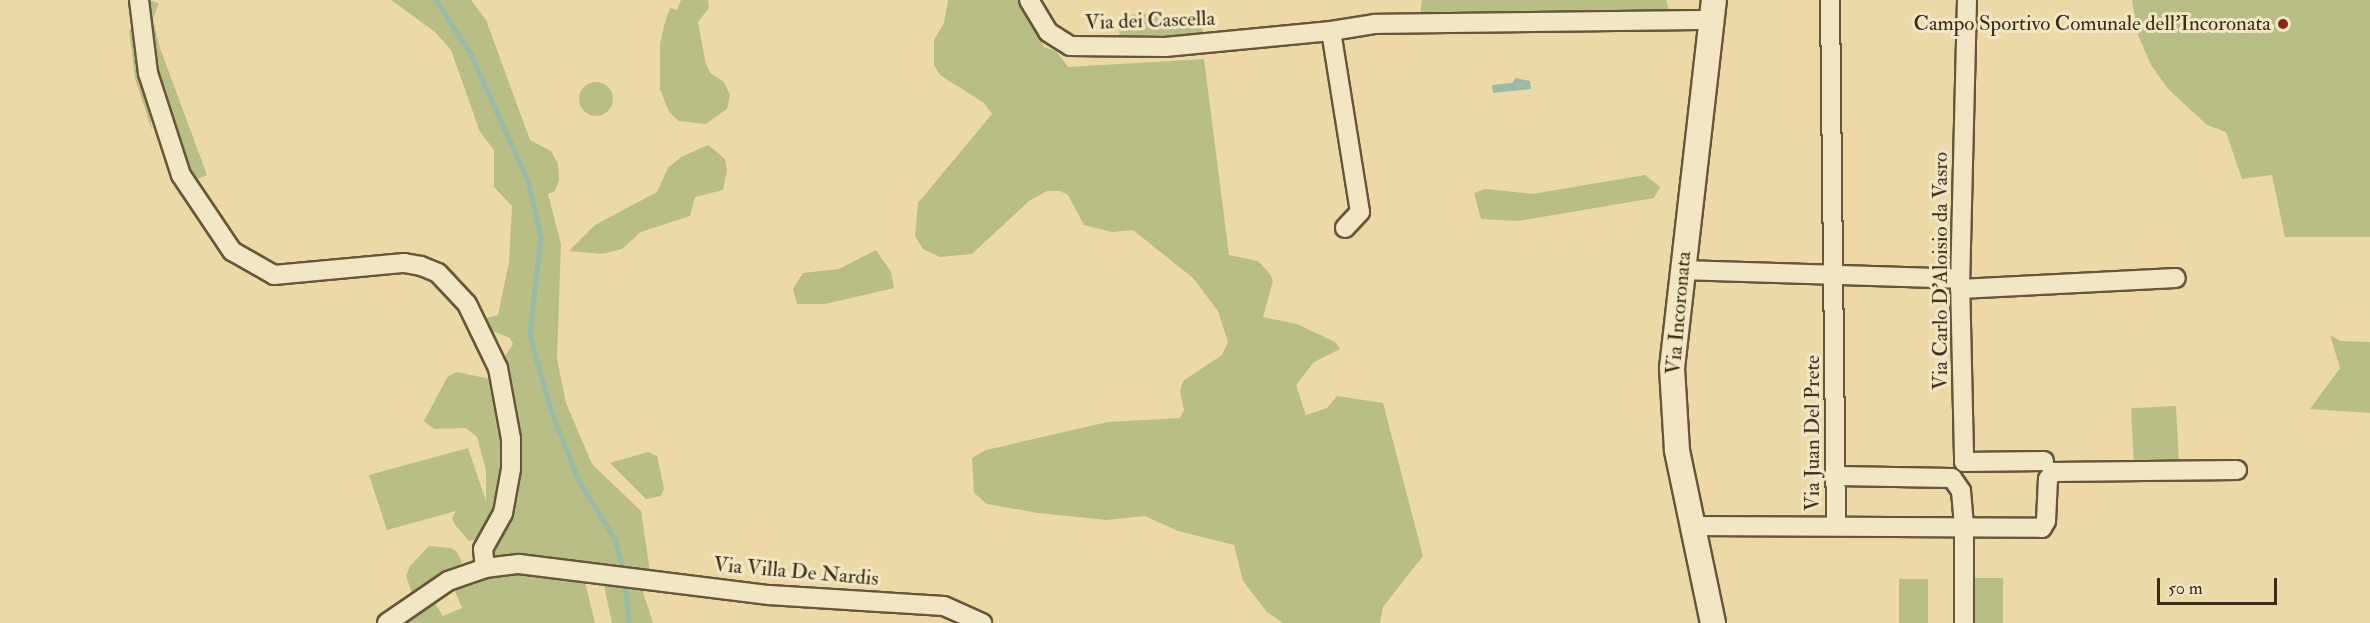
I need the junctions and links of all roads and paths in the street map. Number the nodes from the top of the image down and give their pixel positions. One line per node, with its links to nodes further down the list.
1 (140, 0): 18 (street)
2 (1029, 0): 6 (street, Via dei Cascella)
3 (1830, 0): 9 (street, Via Juan Del Prete)
4 (1967, 0): 11 (street, Via Carlo D'Aloisio da Vasro)
5 (1712, 10): 6 (street, Via dei Cascella); 8 (main road, Via Incoronata)
6 (1331, 31): 7 (street)
7 (1345, 228)
8 (1681, 270): 9 (street); 16 (main road, Via Incoronata)
9 (1834, 277): 11 (street); 14 (street, Via Juan Del Prete)
10 (2176, 278): 11 (street)
11 (1960, 284): 12 (street, Via Carlo D'Aloisio da Vasro)
12 (2044, 461)
13 (2237, 470): 17 (street, Via Juan Del Prete)
14 (1836, 476): 15 (street, Via Juan Del Prete); 17 (street)
15 (1836, 525): 16 (street); 17 (street, Via Juan Del Prete)
16 (1692, 526): 21 (main road, Via Incoronata)
17 (1964, 529): 22 (street)
18 (484, 568): 19 (street, Via Villa De Nardis); 20 (street, Via Villa De Nardis)
19 (387, 623)
20 (982, 623)
21 (1713, 623)
22 (1964, 623)

